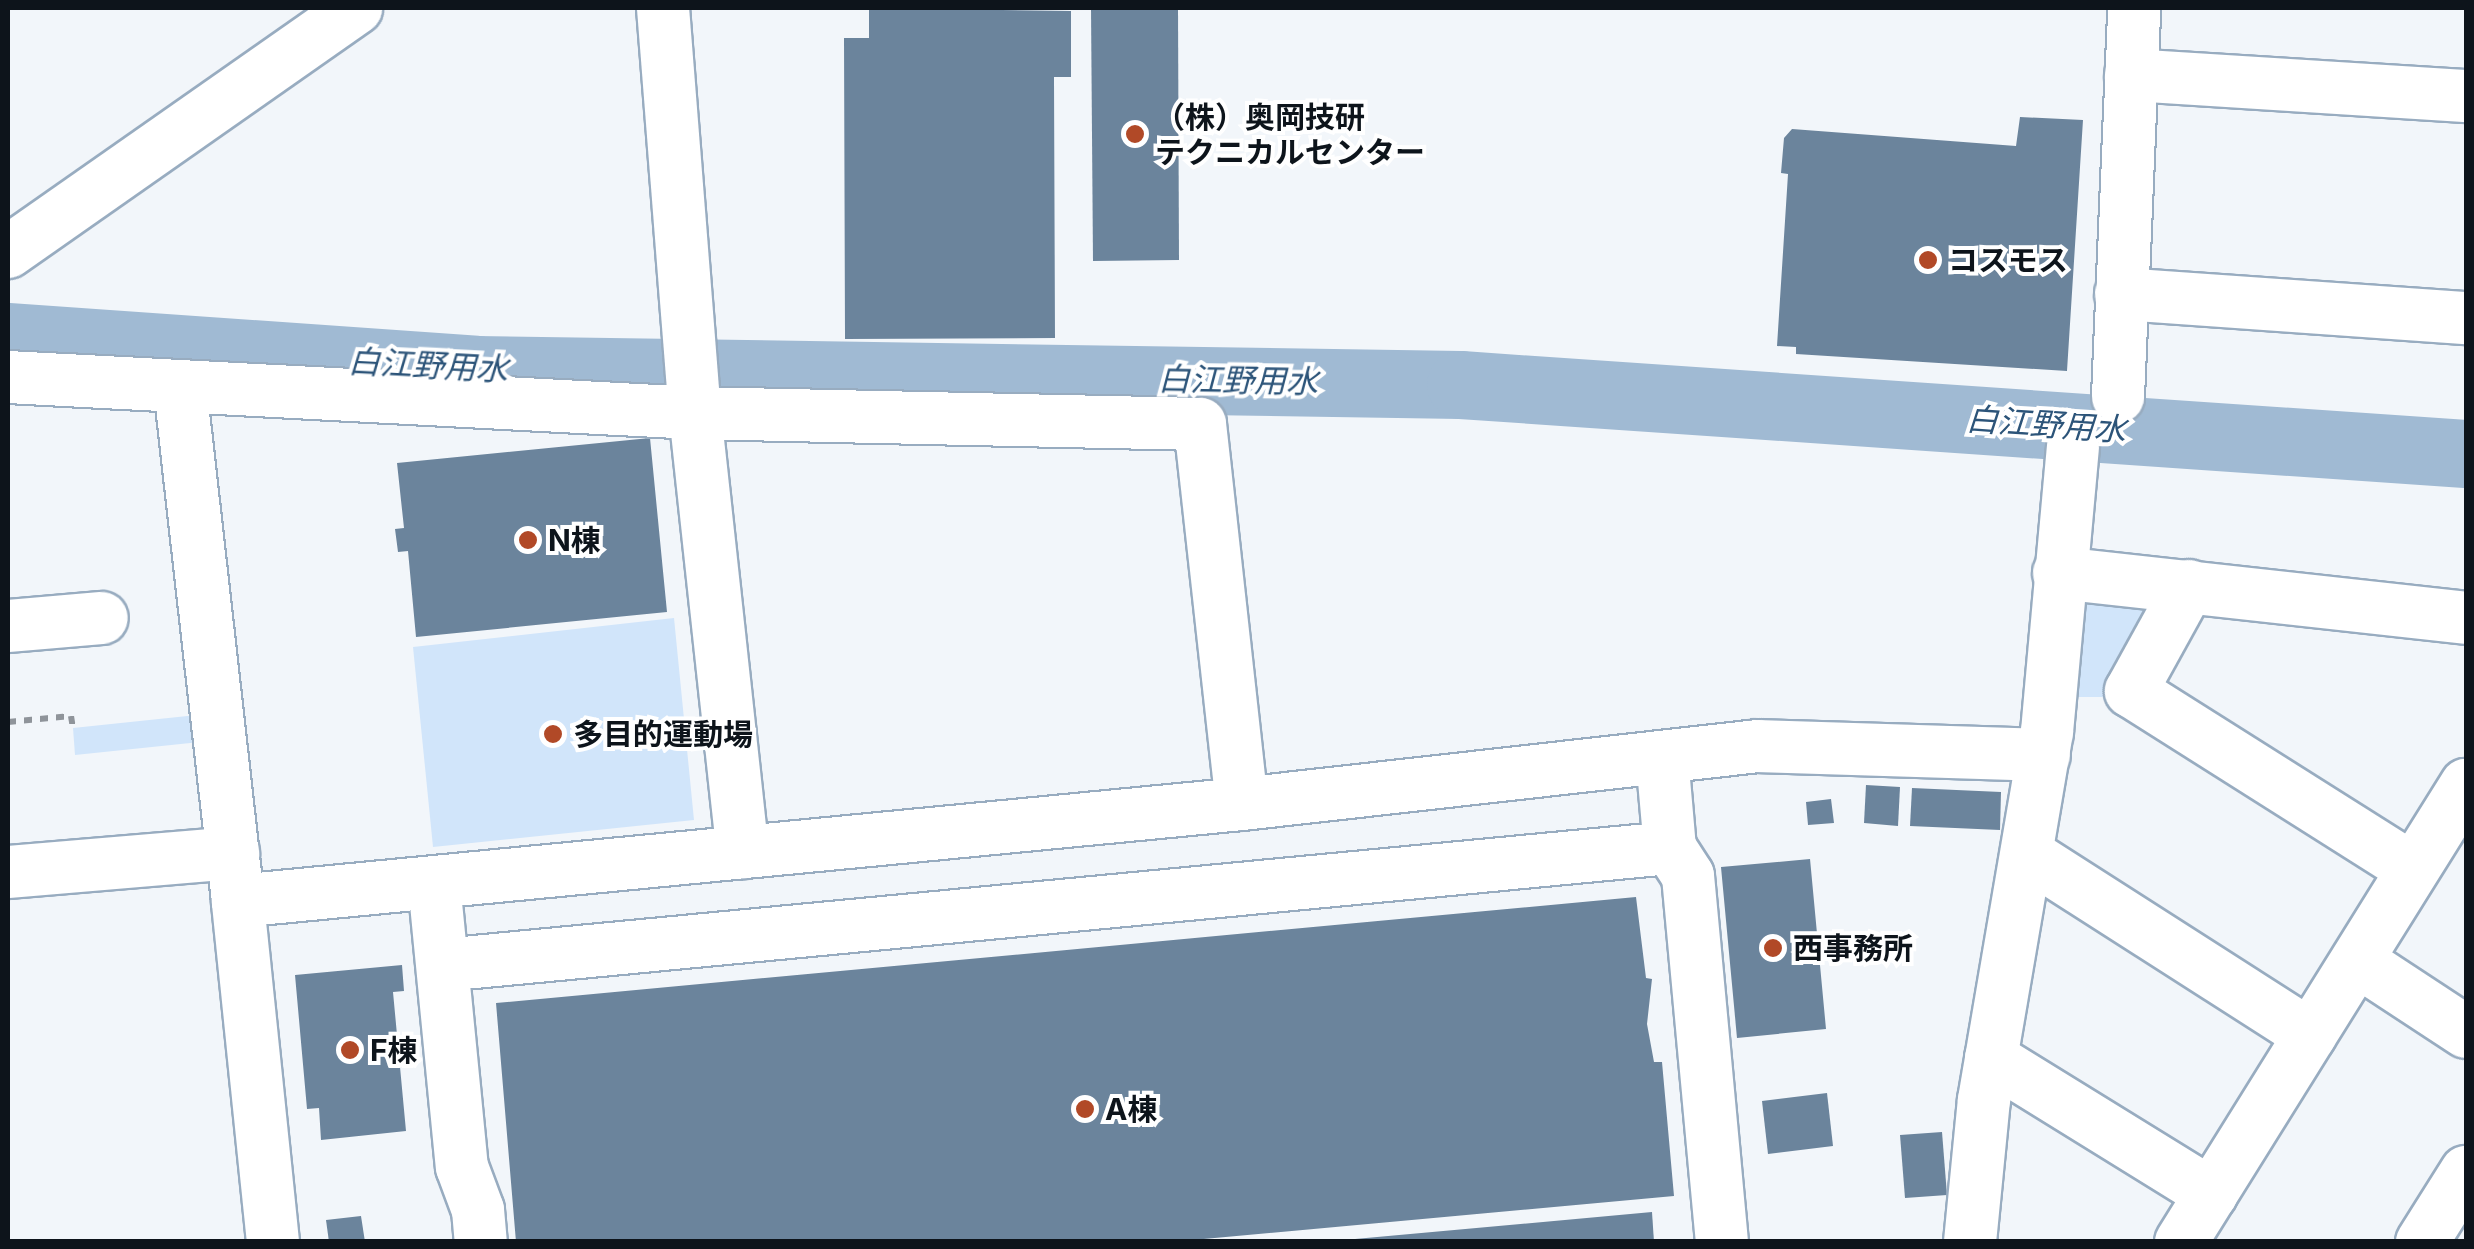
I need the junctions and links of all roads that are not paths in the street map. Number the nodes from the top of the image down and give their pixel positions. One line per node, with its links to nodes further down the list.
1 (356, 8): 6 (street)
2 (663, 8): 11 (street)
3 (2134, 8): 4 (street)
4 (2131, 74): 5 (street); 7 (street)
5 (2466, 96)
6 (8, 252)
7 (2122, 294): 8 (street); 12 (street)
8 (2466, 318)
9 (8, 378): 10 (street)
10 (180, 387): 11 (street); 28 (street)
11 (693, 388): 22 (street); 24 (street)
12 (2118, 397)
13 (2073, 446): 14 (street)
14 (2059, 573): 15 (street); 19 (street)
15 (2189, 586): 17 (street); 26 (street)
16 (102, 618): 18 (street)
17 (2466, 618)
18 (8, 626)
19 (2044, 755): 20 (street); 25 (street)
20 (1662, 757): 22 (street); 23 (street)
21 (2466, 785): 26 (street)
22 (1242, 804): 24 (street)
23 (1670, 848): 31 (street); 39 (street)
24 (742, 852): 29 (street)
25 (2027, 854): 33 (street); 34 (street)
26 (2413, 869): 30 (street)
27 (8, 872): 28 (street)
28 (236, 877): 29 (street); 37 (street)
29 (434, 883): 31 (street)
30 (2358, 961): 32 (street); 33 (street)
31 (444, 965): 38 (street)
32 (2466, 1032)
33 (2310, 1035): 36 (street)
34 (1991, 1058): 36 (street); 40 (street)
35 (2466, 1172): 42 (street)
36 (2212, 1194): 41 (street)
37 (273, 1242)
38 (481, 1242)
39 (1722, 1242)
40 (1970, 1242)
41 (2180, 1242)
42 (2422, 1242)

